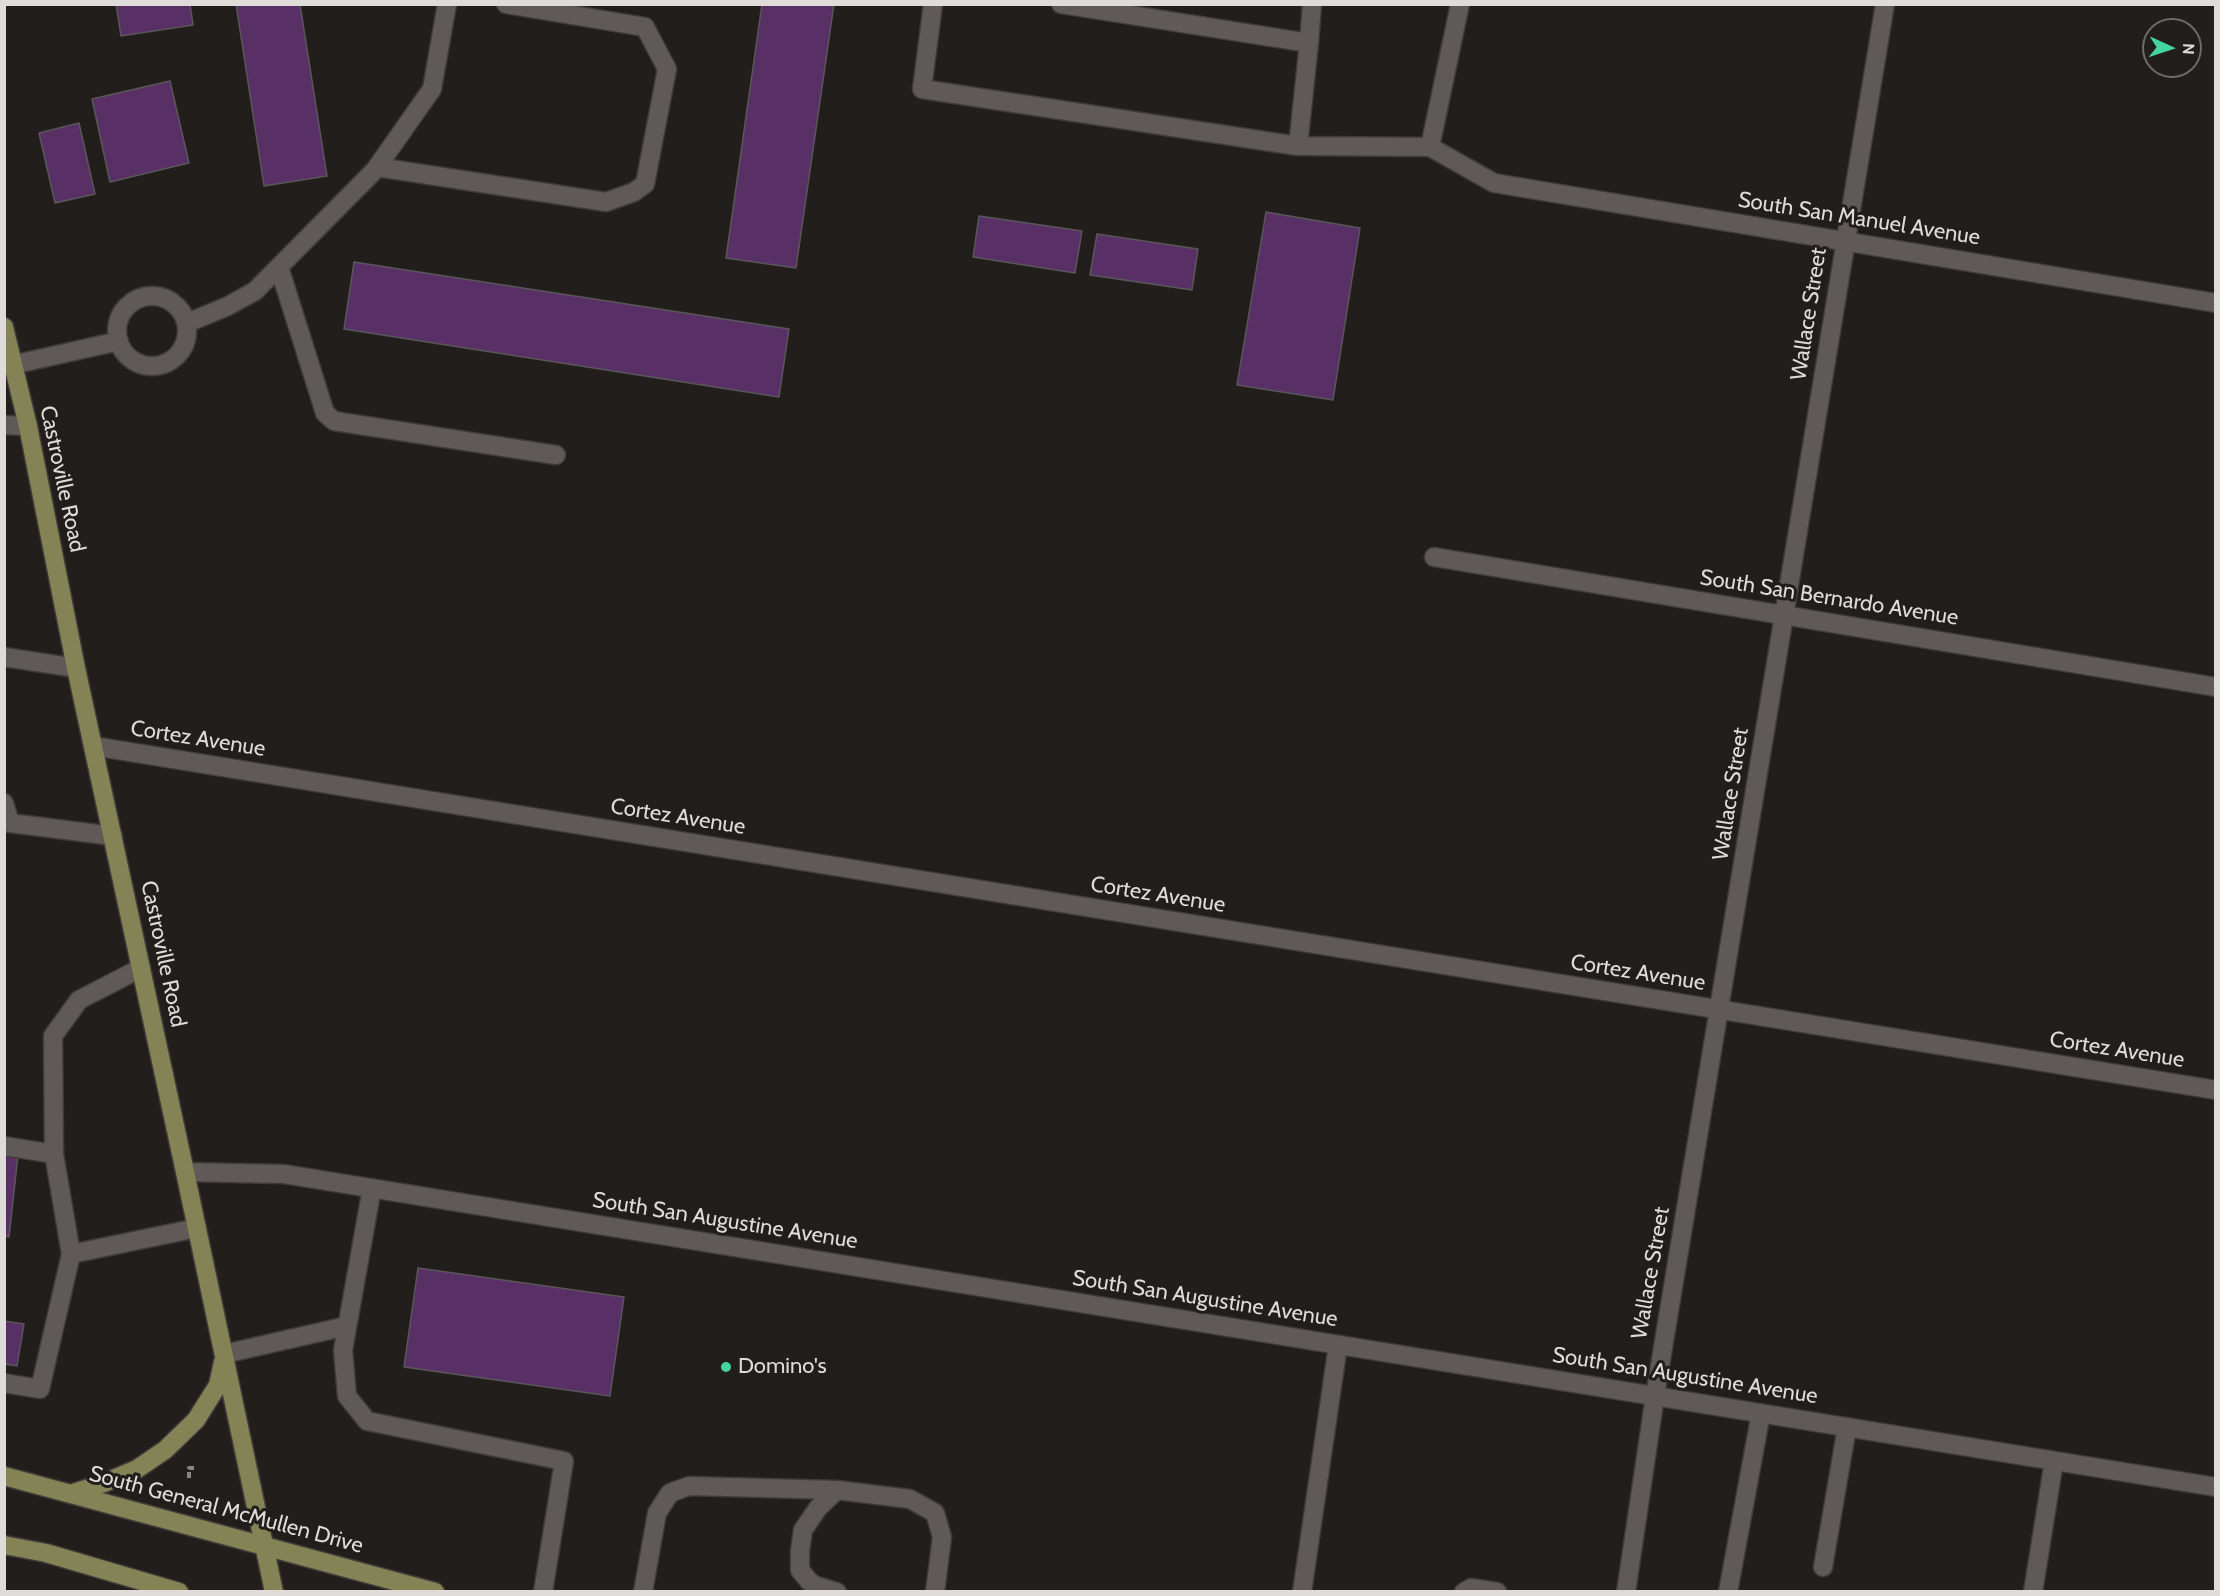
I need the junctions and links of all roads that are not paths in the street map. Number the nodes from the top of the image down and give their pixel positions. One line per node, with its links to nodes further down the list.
1 (447, 4): 11 (street)
2 (506, 4): 11 (street)
3 (933, 4): 9 (street)
4 (1061, 4): 8 (street)
5 (1312, 4): 8 (street)
6 (1460, 4): 10 (street)
7 (1885, 4): 12 (street, Wallace Street)
8 (1309, 43): 9 (street)
9 (1298, 146): 10 (street)
10 (1430, 147): 12 (street, South San Manuel Avenue)
11 (377, 167): 13 (street)
12 (1846, 241): 14 (street, South San Manuel Avenue); 23 (street, Wallace Street)
13 (279, 267): 15 (street); 21 (street)
14 (2216, 303)
15 (187, 323): 17 (street); 17 (street)
16 (4, 327): 18 (main road, Castroville Road)
17 (119, 342): 18 (street)
18 (12, 365): 20 (main road, Castroville Road)
19 (4, 425): 20 (street)
20 (28, 426): 25 (main road, Castroville Road)
21 (556, 456)
22 (1434, 557): 23 (street, South San Bernardo Avenue)
23 (1785, 615): 26 (street, South San Bernardo Avenue); 31 (street, Wallace Street)
24 (4, 657): 25 (street)
25 (76, 668): 27 (main road, Castroville Road)
26 (2216, 687)
27 (93, 746): 29 (main road, Castroville Road); 31 (street, Cortez Avenue)
28 (4, 803): 29 (street)
29 (113, 836): 30 (main road, Castroville Road)
30 (141, 968): 34 (street); 35 (main road, Castroville Road)
31 (1719, 1010): 32 (street, Cortez Avenue); 43 (street, Wallace Street)
32 (2216, 1090)
33 (4, 1146): 34 (street)
34 (54, 1154): 38 (street)
35 (185, 1172): 36 (street, South San Augustine Avenue); 37 (main road, Castroville Road)
36 (372, 1188): 39 (street); 40 (street, South San Augustine Avenue)
37 (197, 1228): 38 (street); 41 (main road, Castroville Road)
38 (71, 1254): 42 (street)
39 (347, 1326): 41 (street); 57 (street)
40 (1338, 1345): 43 (street, South San Augustine Avenue); 61 (street)
41 (224, 1354): 50 (main road); 52 (main road, Castroville Road)
42 (4, 1383)
43 (1654, 1396): 44 (street, South San Augustine Avenue); 64 (street, Wallace Street)
44 (1761, 1413): 45 (street, South San Augustine Avenue); 65 (street)
45 (1847, 1427): 46 (street, South San Augustine Avenue); 53 (street)
46 (2054, 1461): 48 (street, South San Augustine Avenue); 66 (street)
47 (4, 1476): 50 (main road, South General McMullen Drive)
48 (2216, 1487)
49 (837, 1490): 58 (street); 59 (street); 60 (street)
50 (73, 1493): 52 (main road, South General McMullen Drive)
51 (4, 1545): 54 (main road)
52 (266, 1548): 55 (main road, Castroville Road); 56 (main road, South General McMullen Drive)
53 (1823, 1567)
54 (179, 1592)
55 (274, 1592)
56 (435, 1592)
57 (543, 1592)
58 (643, 1592)
59 (837, 1592)
60 (935, 1592)
61 (1302, 1592)
62 (1464, 1592): 63 (street)
63 (1497, 1592)
64 (1626, 1592)
65 (1728, 1592)
66 (2034, 1592)

